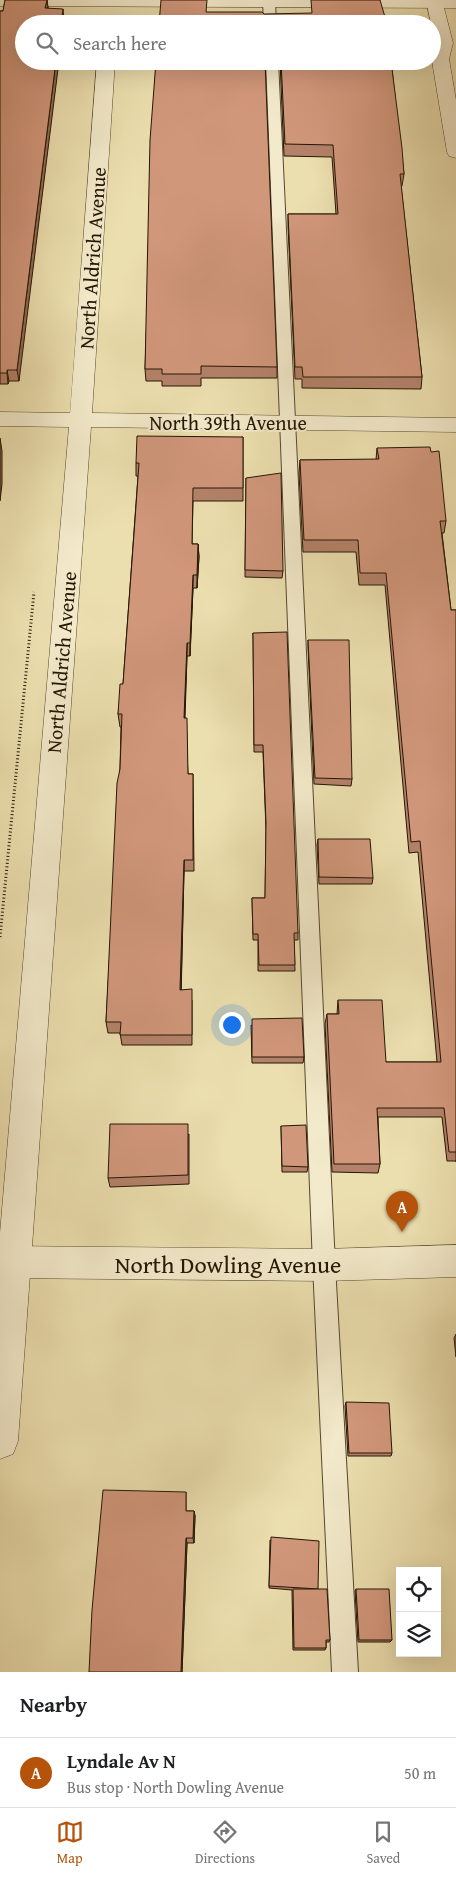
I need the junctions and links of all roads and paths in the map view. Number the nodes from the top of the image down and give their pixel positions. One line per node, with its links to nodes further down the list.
1 (0, 1): 2 (street)
2 (110, 1): 3 (street); 7 (street)
3 (269, 1): 6 (street); 8 (lane)
4 (435, 2): 5 (street); 6 (street); 9 (street)
5 (456, 3)
6 (419, 7)
7 (109, 15)
8 (270, 15)
9 (438, 15)
10 (441, 29): 11 (street)
11 (441, 46)
12 (105, 70): 17 (street, North Aldrich Avenue)
13 (272, 70): 18 (lane)
14 (439, 70): 15 (street)
15 (456, 152)
16 (0, 419): 17 (street, North 39th Avenue)
17 (80, 420): 18 (street, North 39th Avenue); 23 (street, North Aldrich Avenue)
18 (287, 422): 19 (street, North 39th Avenue); 24 (lane)
19 (456, 425)
20 (35, 582): 21 (path)
21 (0, 937)
22 (456, 1261): 24 (street, North Dowling Avenue)
23 (7, 1262): 24 (street, North Dowling Avenue); 25 (street, North Aldrich Avenue)
24 (324, 1265): 26 (lane)
25 (0, 1441)
26 (345, 1672)

